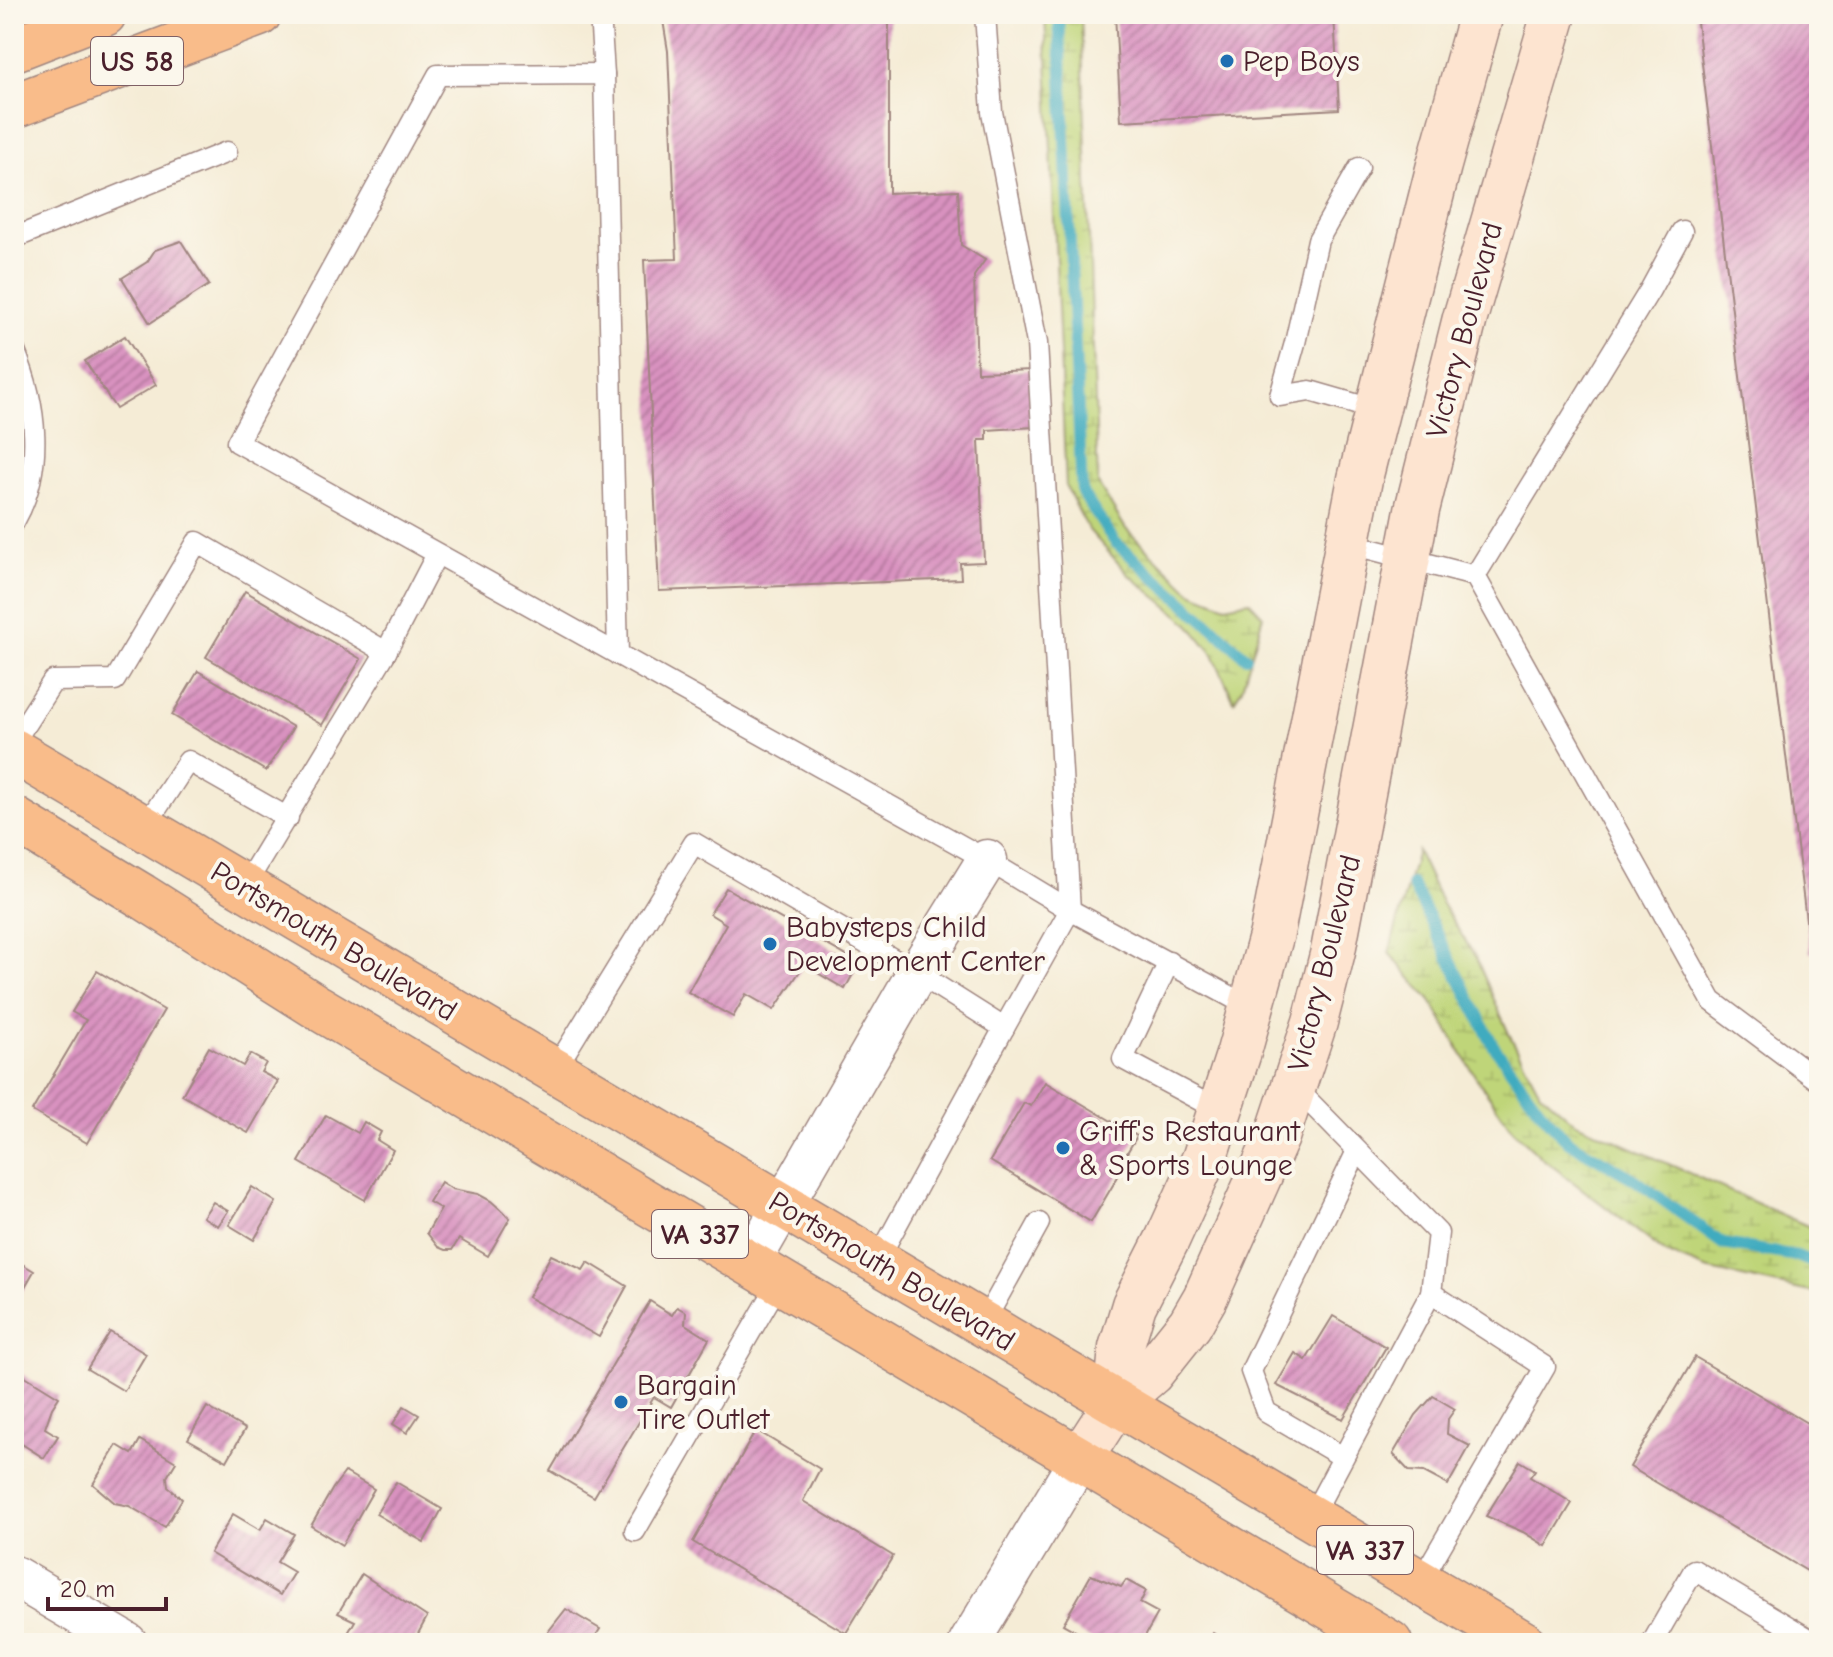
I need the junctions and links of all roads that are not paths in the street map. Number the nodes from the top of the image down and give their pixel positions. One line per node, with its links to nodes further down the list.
1 (104, 14): 7 (main road, US 58)
2 (259, 14): 9 (main road, US 58)
3 (600, 14): 8 (lane)
4 (985, 14): 30 (lane)
5 (1481, 14): 15 (main road, Victory Boulevard)
6 (1554, 14): 19 (main road, Victory Boulevard)
7 (14, 49)
8 (604, 74): 18 (lane); 22 (lane)
9 (14, 106)
10 (227, 152): 13 (lane)
11 (1359, 168): 15 (lane)
12 (1682, 231): 20 (lane)
13 (14, 238)
14 (14, 349): 16 (lane)
15 (1376, 410): 17 (main road, Victory Boulevard)
16 (14, 522)
17 (1347, 543): 19 (lane); 33 (main road, Victory Boulevard)
18 (437, 554): 21 (lane); 22 (lane)
19 (1408, 557): 20 (lane); 37 (main road, Victory Boulevard)
20 (1475, 576): 36 (lane)
21 (386, 652): 23 (lane); 25 (lane)
22 (618, 655): 28 (lane)
23 (14, 742)
24 (14, 751): 27 (main road, Portsmouth Boulevard / VA 337)
25 (288, 818): 27 (lane); 29 (lane)
26 (14, 819): 43 (main road, Portsmouth Boulevard / VA 337)
27 (144, 828): 29 (main road, Portsmouth Boulevard / VA 337)
28 (987, 860): 30 (lane); 32 (street)
29 (244, 887): 35 (main road, Portsmouth Boulevard / VA 337)
30 (1070, 910): 31 (lane); 34 (lane)
31 (1169, 962): 33 (lane); 38 (lane)
32 (917, 973): 34 (lane); 35 (lane); 40 (street)
33 (1252, 1008): 38 (main road, Victory Boulevard)
34 (1004, 1028): 42 (lane)
35 (554, 1071): 40 (main road, Portsmouth Boulevard / VA 337)
36 (1819, 1081)
37 (1294, 1086): 39 (lane); 46 (main road, Victory Boulevard)
38 (1220, 1111): 46 (main road, Victory Boulevard)
39 (1357, 1151): 44 (lane); 47 (lane)
40 (783, 1207): 42 (main road, Portsmouth Boulevard / VA 337); 43 (street)
41 (1039, 1223): 45 (lane)
42 (877, 1261): 45 (main road, Portsmouth Boulevard / VA 337)
43 (765, 1272): 48 (main road, Portsmouth Boulevard / VA 337); 50 (lane)
44 (1431, 1293): 47 (lane); 52 (lane)
45 (983, 1324): 46 (main road, Portsmouth Boulevard / VA 337)
46 (1116, 1403): 48 (main road); 49 (main road, Portsmouth Boulevard / VA 337)
47 (1343, 1457): 49 (lane)
48 (1079, 1460): 55 (street); 56 (main road, Portsmouth Boulevard / VA 337)
49 (1311, 1518): 52 (main road, Portsmouth Boulevard / VA 337)
50 (635, 1531)
51 (14, 1576): 54 (street)
52 (1420, 1582): 57 (main road, Portsmouth Boulevard / VA 337)
53 (1660, 1640): 58 (lane)
54 (127, 1643)
55 (969, 1643)
56 (1390, 1643)
57 (1523, 1643)
58 (1816, 1643)

